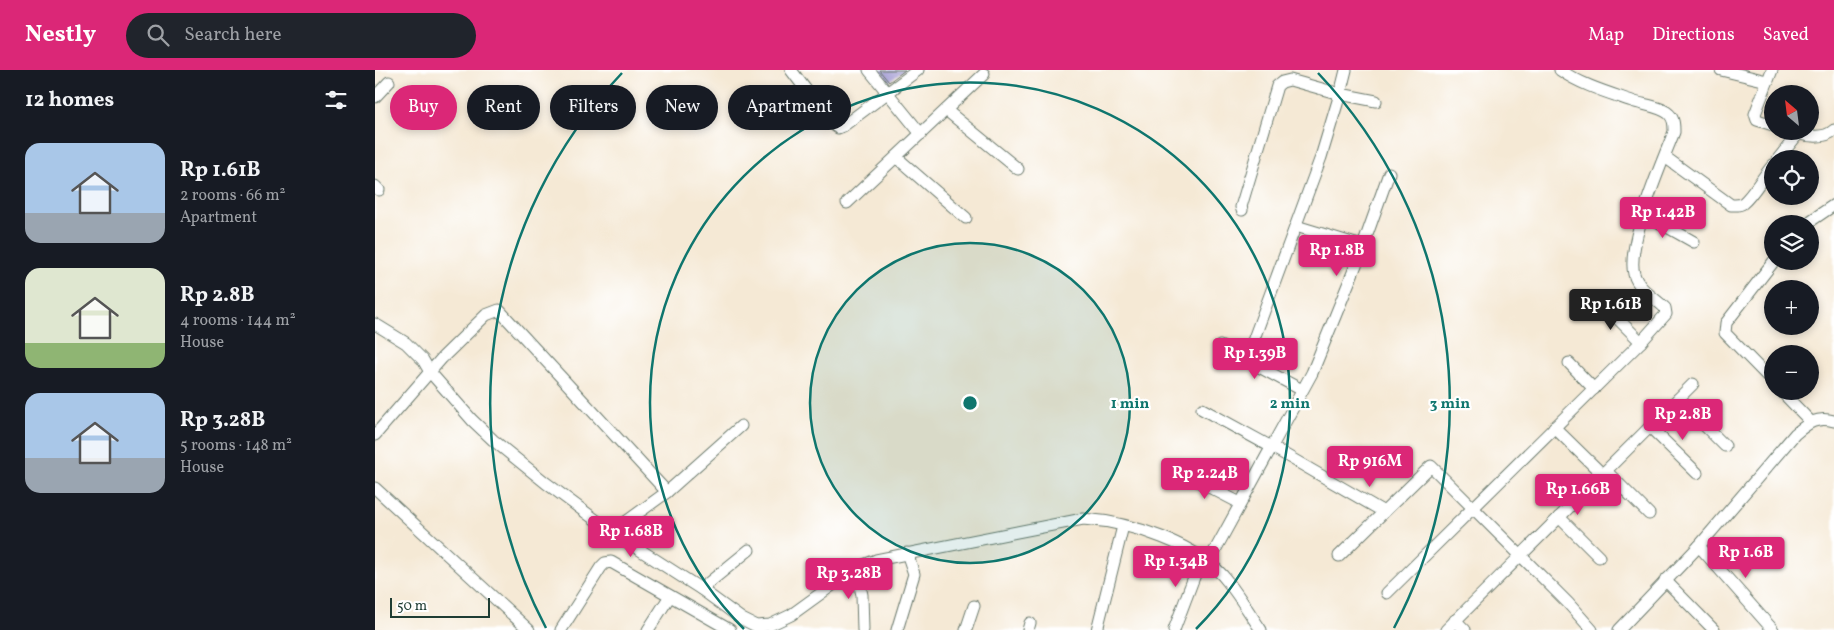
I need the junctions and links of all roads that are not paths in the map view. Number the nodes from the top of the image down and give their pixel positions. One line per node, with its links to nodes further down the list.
1 (791, 70): 11 (street)
2 (869, 70): 11 (street)
3 (918, 70): 11 (street)
4 (1346, 70): 12 (street)
5 (1561, 70): 21 (street)
6 (1721, 70): 8 (street)
7 (984, 74): 15 (street)
8 (1770, 75)
9 (389, 82): 13 (street)
10 (1764, 91): 16 (street)
11 (887, 93): 18 (street)
12 (1339, 94): 14 (street); 27 (street); 31 (street)
13 (375, 97)
14 (1375, 101)
15 (946, 110): 18 (street); 22 (street)
16 (1764, 122)
17 (1834, 130): 19 (street)
18 (921, 134): 20 (street)
19 (1819, 135)
20 (896, 157): 25 (street); 30 (street)
21 (1665, 157): 24 (street); 28 (street)
22 (1018, 169)
23 (1389, 173): 33 (street)
24 (1764, 177)
25 (847, 203)
26 (1834, 206): 29 (street)
27 (1242, 210)
28 (1644, 214): 32 (street); 37 (street)
29 (1819, 216)
30 (966, 218)
31 (1295, 226): 33 (street); 39 (street)
32 (1694, 242)
33 (1363, 246): 45 (street)
34 (1767, 270): 42 (street)
35 (1599, 300): 37 (street)
36 (375, 324): 41 (street)
37 (1641, 342): 44 (street)
38 (1220, 346): 39 (street)
39 (1246, 360): 45 (street)
40 (1569, 363): 44 (street)
41 (430, 372): 54 (street); 61 (street); 68 (street)
42 (1764, 373)
43 (1693, 384): 46 (street)
44 (1594, 389): 53 (street)
45 (1302, 390): 55 (street)
46 (1678, 399): 52 (street); 56 (street)
47 (1790, 400): 49 (street)
48 (1202, 410): 55 (street)
49 (1811, 421): 50 (street); 69 (street)
50 (1834, 421)
51 (741, 426): 61 (street)
52 (1650, 426): 57 (street); 59 (street)
53 (1555, 427): 57 (street); 63 (street)
54 (375, 435)
55 (1271, 446): 62 (street); 64 (street)
56 (1725, 446)
57 (1604, 472): 65 (street); 66 (street)
58 (1182, 473): 62 (street)
59 (1697, 473)
60 (375, 488): 84 (street)
61 (667, 492): 68 (street)
62 (1240, 504): 75 (street)
63 (1474, 508): 64 (street); 73 (street); 79 (street)
64 (1384, 512): 72 (street)
65 (1649, 514)
66 (1559, 517): 73 (street); 74 (street)
67 (1123, 526): 71 (street); 75 (street); 92 (street)
68 (612, 532): 78 (street)
69 (1699, 546): 77 (street); 100 (street)
70 (749, 550): 78 (street)
71 (907, 553): 76 (street); 90 (street)
72 (1339, 556)
73 (1521, 556): 83 (street); 97 (street)
74 (1599, 557)
75 (1205, 559): 93 (street); 94 (street)
76 (856, 568): 82 (street); 89 (street)
77 (1665, 580): 98 (street); 99 (street)
78 (701, 589): 82 (street)
79 (1387, 593)
80 (670, 596): 85 (street); 86 (street); 87 (street)
81 (974, 606): 91 (street)
82 (742, 619): 88 (street)
83 (1455, 620): 95 (street); 96 (street)
84 (529, 630)
85 (561, 630)
86 (648, 630)
87 (730, 630)
88 (735, 630)
89 (863, 630)
90 (897, 630)
91 (966, 630)
92 (1097, 630)
93 (1174, 630)
94 (1261, 630)
95 (1445, 630)
96 (1465, 630)
97 (1592, 630)
98 (1619, 630)
99 (1714, 630)
100 (1773, 630)

